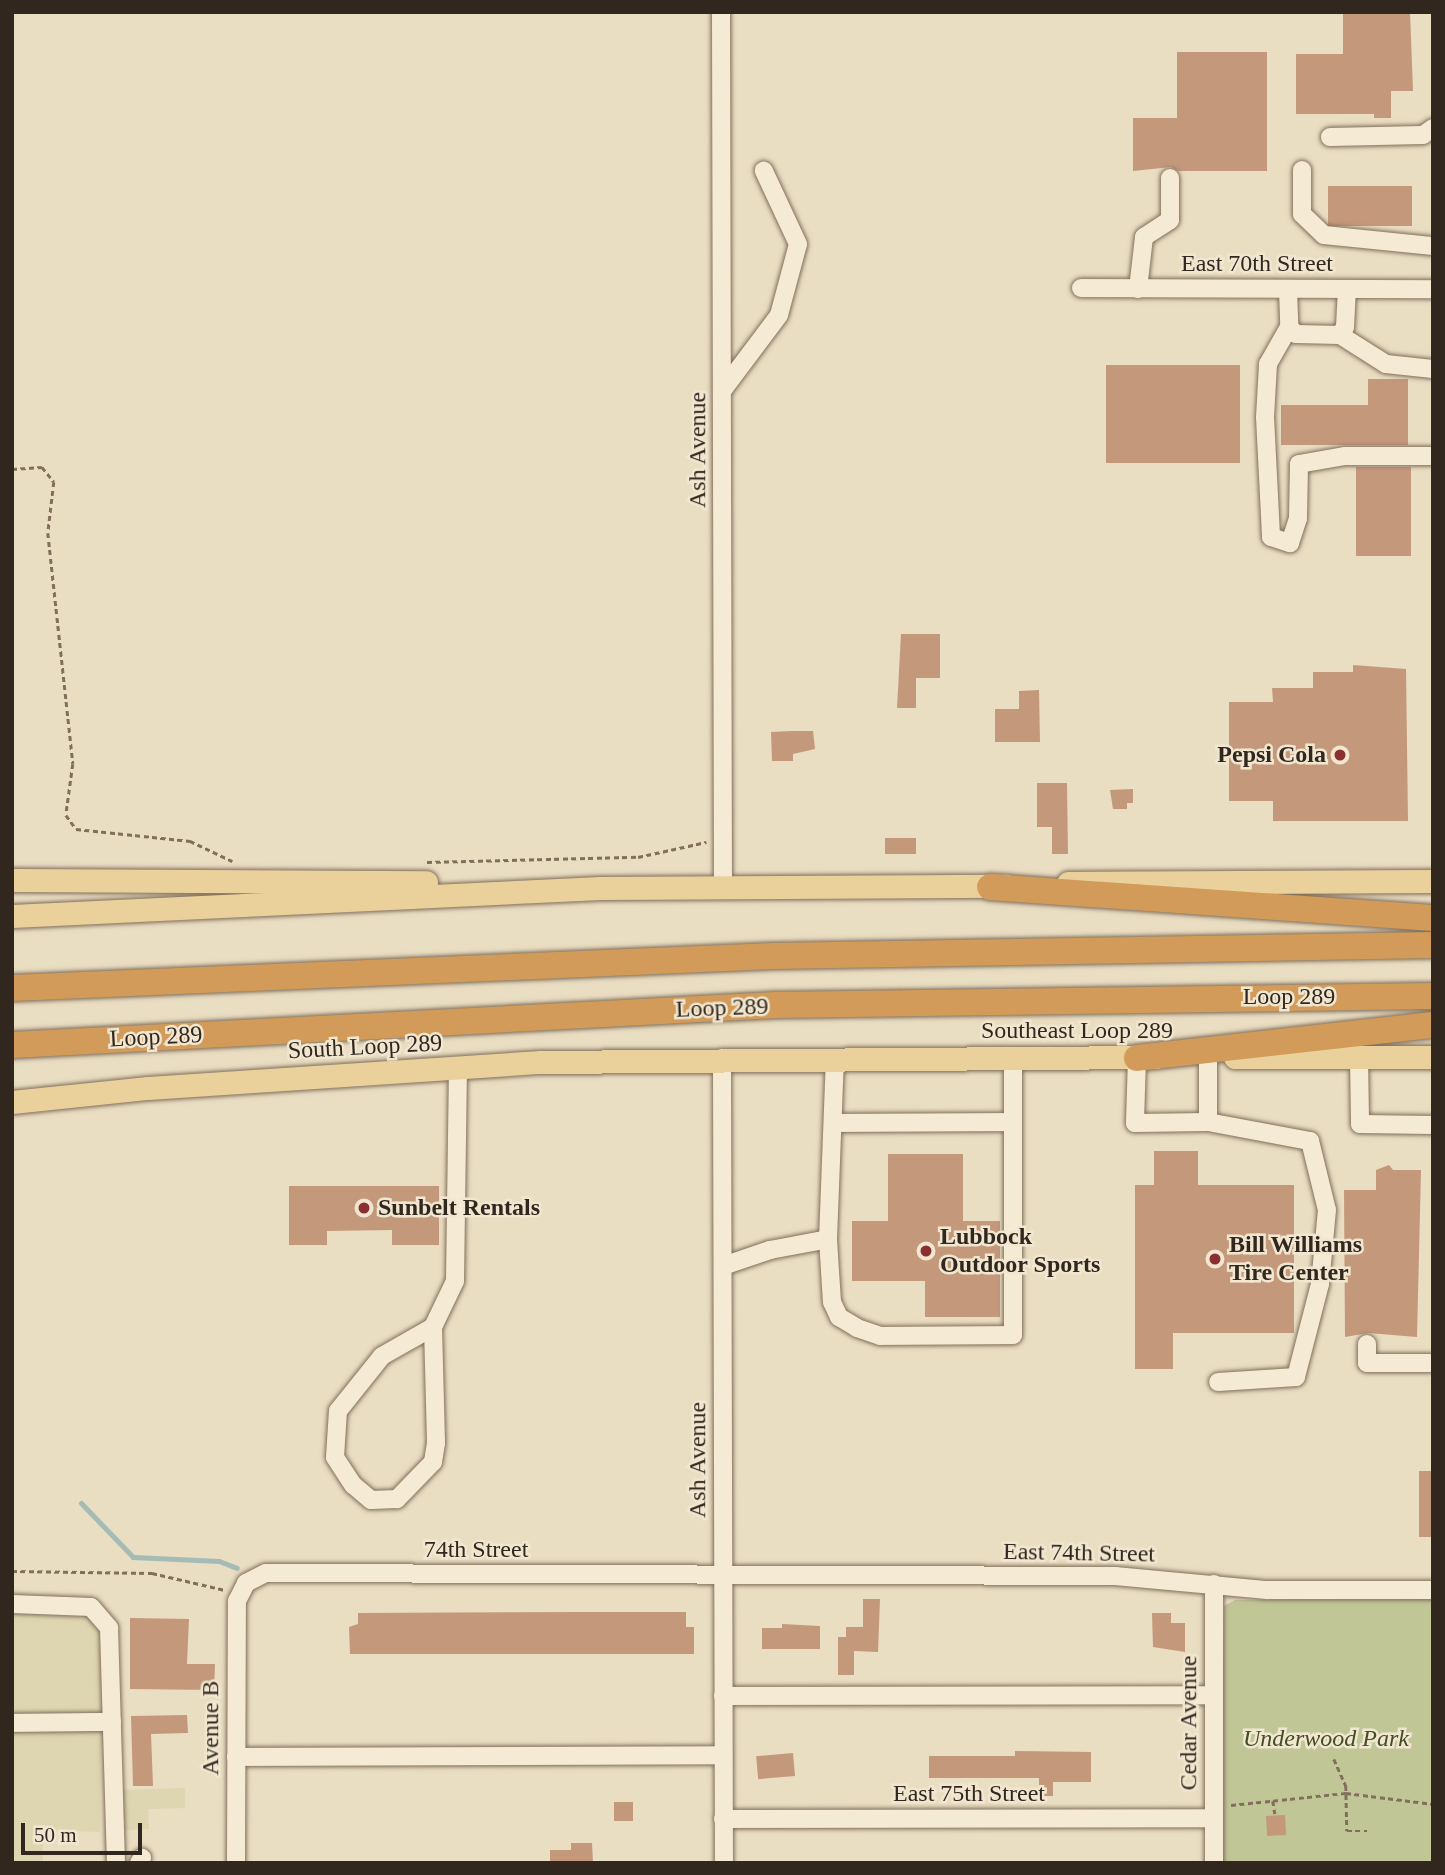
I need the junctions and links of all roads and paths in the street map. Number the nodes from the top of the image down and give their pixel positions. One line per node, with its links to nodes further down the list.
1 (721, 12): 16 (street, Ash Avenue)
2 (1433, 128): 3 (street)
3 (1330, 137)
4 (1302, 170): 7 (street)
5 (764, 172): 16 (street)
6 (1170, 178): 9 (street)
7 (1433, 246)
8 (1081, 288): 9 (street, East 70th Street)
9 (1138, 289): 10 (street, East 70th Street)
10 (1288, 289): 11 (street, East 70th Street); 13 (street)
11 (1347, 289): 12 (street, East 70th Street); 14 (street)
12 (1433, 289)
13 (1289, 327): 14 (street); 17 (street)
14 (1340, 335): 15 (street)
15 (1433, 369)
16 (722, 391): 19 (street, Ash Avenue)
17 (1433, 457)
18 (12, 469): 21 (path)
19 (723, 838): 20 (path); 24 (street, Ash Avenue)
20 (421, 862)
21 (243, 863)
22 (12, 880): 26 (main road)
23 (1433, 881): 25 (main road)
24 (723, 887): 25 (main road); 26 (main road)
25 (990, 887): 28 (highway)
26 (600, 888): 27 (main road)
27 (12, 916)
28 (1433, 918)
29 (1433, 945): 30 (highway, Loop 289)
30 (12, 988)
31 (1433, 996): 33 (highway, Loop 289)
32 (1433, 1025): 40 (highway)
33 (12, 1045)
34 (1013, 1056): 39 (main road, Southeast Loop 289); 40 (main road, Southeast Loop 289); 45 (street)
35 (1208, 1057): 36 (main road, Southeast Loop 289); 40 (main road, Southeast Loop 289); 46 (street)
36 (1359, 1057): 37 (main road, Southeast Loop 289); 48 (street)
37 (1433, 1057)
38 (722, 1058): 39 (main road, Southeast Loop 289); 41 (main road, South Loop 289); 50 (street, Ash Avenue)
39 (835, 1058): 47 (street)
40 (1137, 1058): 46 (street)
41 (458, 1069): 42 (main road, South Loop 289); 51 (street)
42 (148, 1088): 43 (main road, South Loop 289); 44 (main road)
43 (12, 1102)
44 (12, 1111)
45 (1013, 1122): 47 (street); 49 (street)
46 (1208, 1122): 54 (street)
47 (833, 1123): 49 (street)
48 (1433, 1125)
49 (828, 1239): 50 (street)
50 (723, 1266): 56 (street, Ash Avenue)
51 (433, 1327): 51 (street)
52 (1367, 1343): 53 (street)
53 (1432, 1363)
54 (1218, 1382)
55 (12, 1571): 59 (path)
56 (723, 1575): 57 (street, East 74th Street); 59 (street, 74th Street); 62 (street, Ash Avenue)
57 (1214, 1584): 58 (street, East 74th Street); 61 (street, Cedar Avenue)
58 (1433, 1590)
59 (238, 1594): 66 (street, Avenue B)
60 (12, 1604): 63 (street)
61 (1214, 1695): 62 (street); 71 (street, Cedar Avenue)
62 (723, 1696): 65 (street, Ash Avenue)
63 (112, 1722): 64 (street); 75 (street)
64 (12, 1723)
65 (723, 1755): 66 (street); 73 (street, Ash Avenue)
66 (236, 1758): 76 (street, Avenue B)
67 (1334, 1759): 68 (path)
68 (1346, 1793): 69 (path); 70 (path); 74 (path)
69 (1273, 1801): 71 (path); 72 (path)
70 (1433, 1804)
71 (1214, 1813): 73 (street, East 75th Street); 78 (street, Cedar Avenue)
72 (1275, 1814)
73 (723, 1819): 77 (street, Ash Avenue)
74 (1367, 1831)
75 (116, 1863)
76 (236, 1863)
77 (723, 1863)
78 (1214, 1863)

